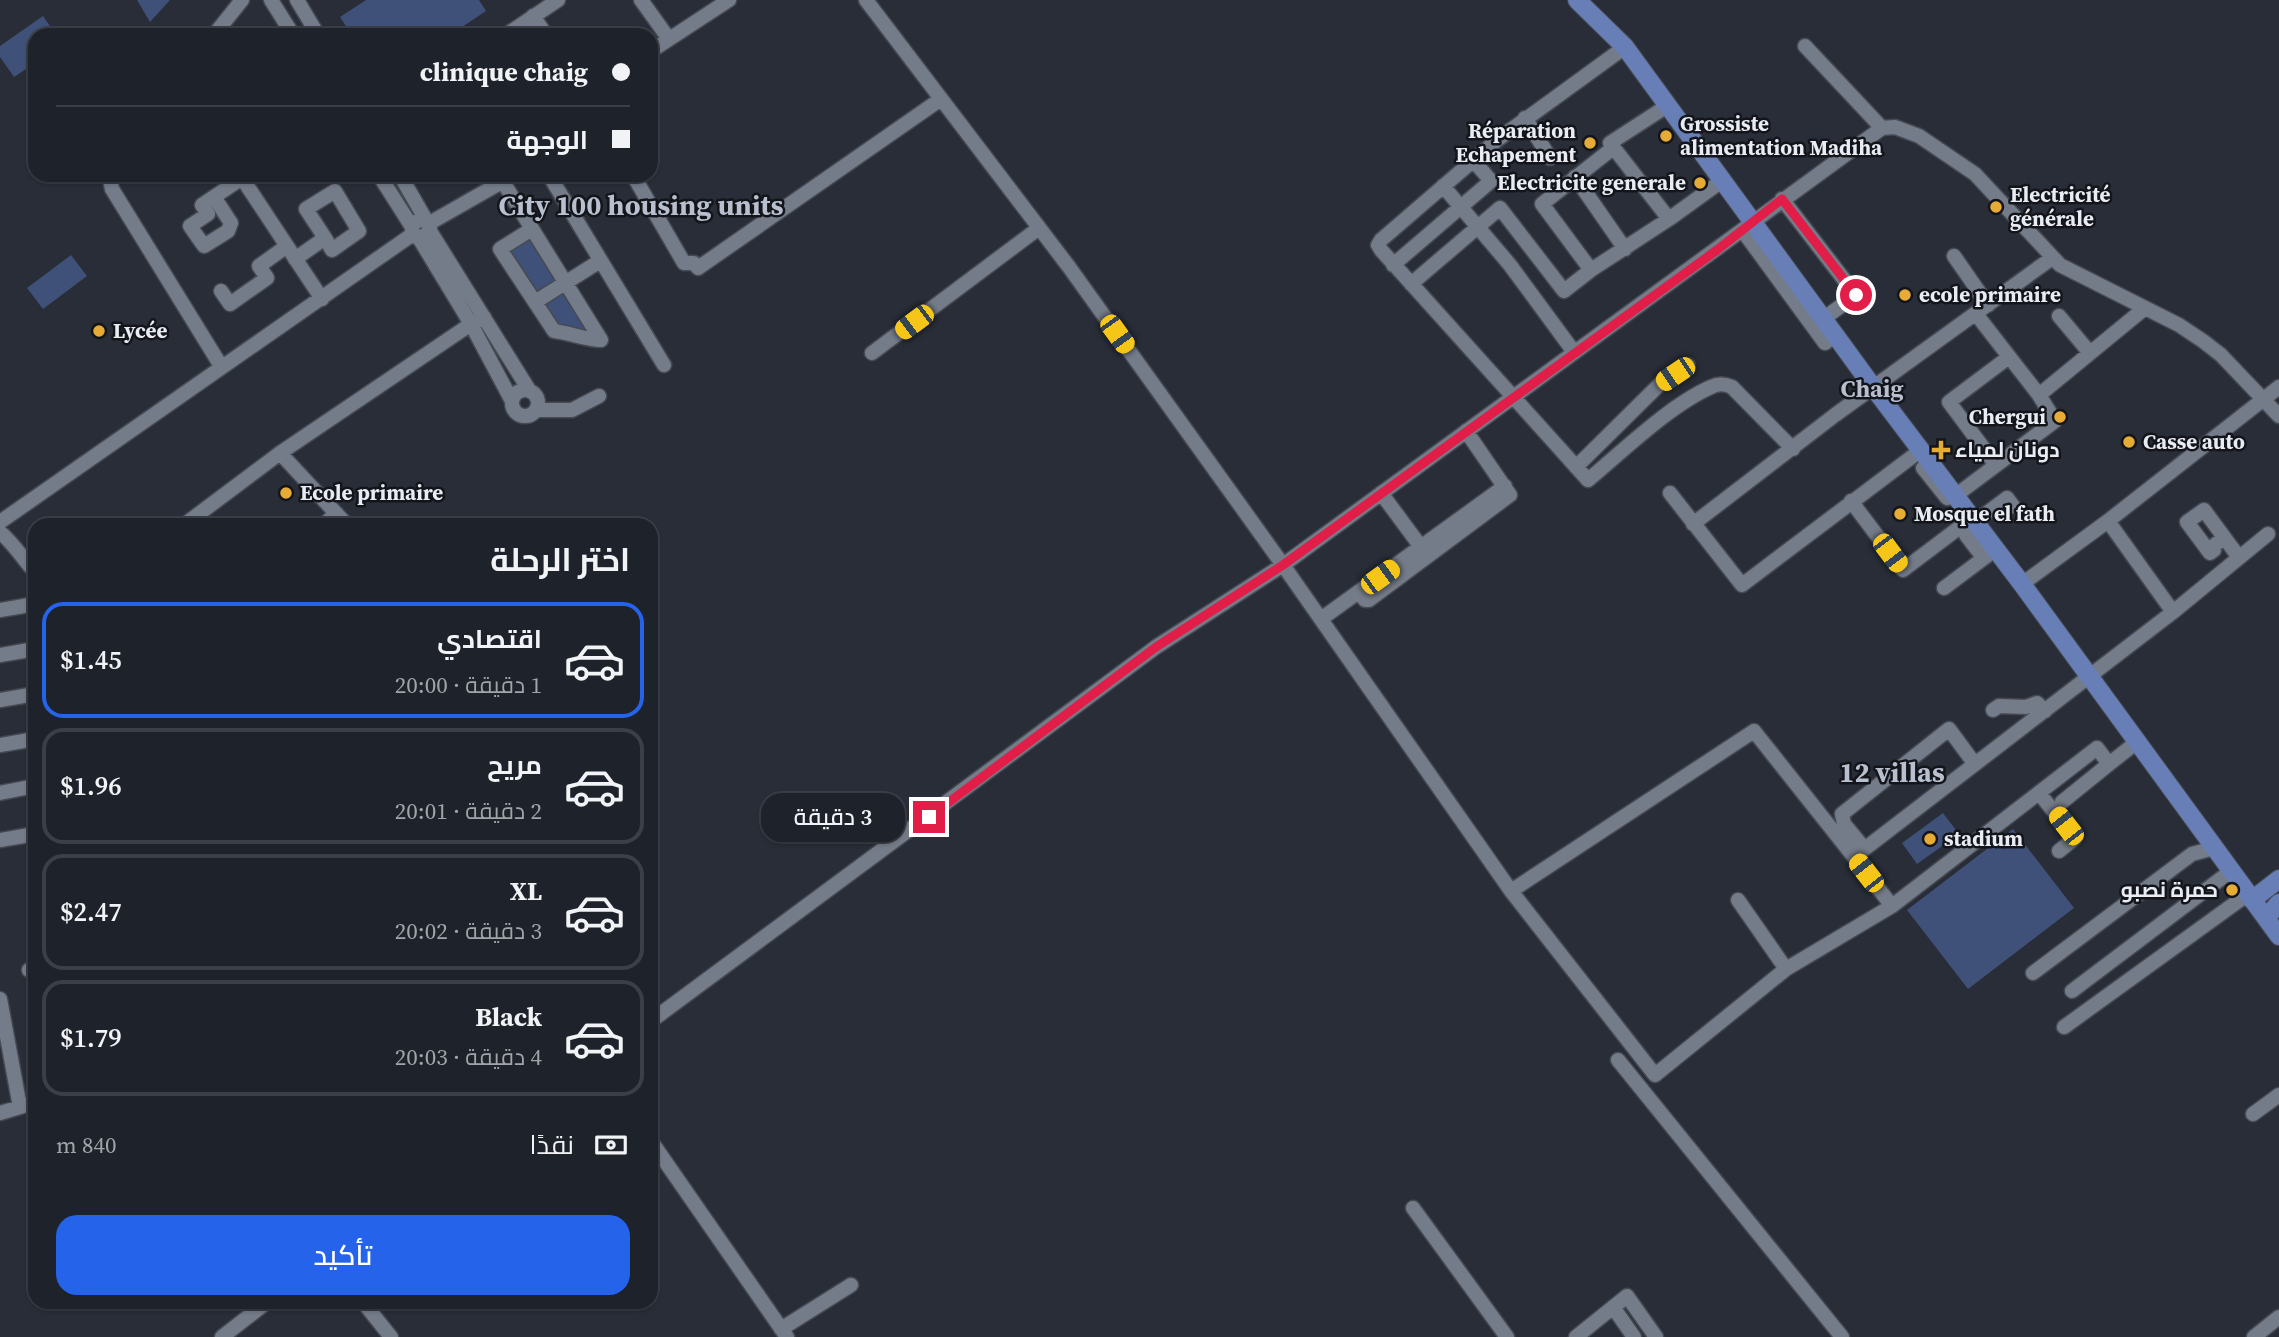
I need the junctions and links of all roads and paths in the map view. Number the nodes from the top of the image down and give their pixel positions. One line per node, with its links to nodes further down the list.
1 (242, 0): 10 (street)
2 (271, 0): 11 (street)
3 (297, 0): 12 (street)
4 (558, 0): 9 (street)
5 (641, 0): 15 (street)
6 (729, 0): 15 (street)
7 (866, 0): 19 (street)
8 (1577, 0): 18 (main road)
9 (533, 16): 13 (street); 14 (street)
10 (220, 28)
11 (289, 28)
12 (314, 28)
13 (516, 28)
14 (541, 28)
15 (669, 39): 16 (street)
16 (658, 46)
17 (1805, 46): 22 (street)
18 (1625, 47): 20 (main road); 21 (street)
19 (941, 99): 41 (street); 46 (street)
20 (1667, 106): 23 (street); 27 (main road)
21 (1525, 118): 24 (street); 25 (street)
22 (1882, 128): 40 (street); 53 (street)
23 (1613, 148): 26 (street); 43 (street)
24 (1550, 158)
25 (1473, 160): 38 (street); 42 (street)
26 (1575, 177): 51 (street); 57 (street)
27 (1723, 180): 43 (street); 45 (main road)
28 (110, 182): 75 (street)
29 (233, 182): 39 (street)
30 (245, 182): 50 (street)
31 (384, 182): 47 (street)
32 (403, 182): 47 (street)
33 (502, 182): 47 (street)
34 (511, 182): 48 (street)
35 (553, 182): 55 (street)
36 (627, 182): 41 (street)
37 (637, 182): 41 (street)
38 (1443, 186): 42 (street); 56 (street)
39 (214, 197)
40 (1782, 199): 45 (street); 66 (street)
41 (649, 202)
42 (1461, 205): 44 (street); 56 (street)
43 (1669, 219): 51 (street)
44 (1478, 226): 57 (street); 59 (street); 69 (street)
45 (1748, 226): 66 (main road); 68 (street); 69 (street)
46 (1039, 228): 70 (street); 112 (street)
47 (421, 229): 61 (street); 67 (street)
48 (532, 229): 58 (street); 62 (street)
49 (325, 238): 54 (street)
50 (287, 246): 54 (street); 60 (street)
51 (1625, 249): 57 (street)
52 (1954, 256): 64 (street)
53 (2052, 258): 63 (street); 64 (street)
54 (295, 259): 61 (street)
55 (600, 261): 58 (street); 73 (street)
56 (1393, 265): 59 (street)
57 (1591, 270)
58 (565, 283): 62 (street); 62 (street)
59 (1411, 285): 81 (street)
60 (221, 291)
61 (322, 299): 75 (street)
62 (534, 302)
63 (2145, 308): 71 (street); 83 (street)
64 (1982, 310): 72 (street); 76 (street)
65 (2059, 316): 71 (street)
66 (1823, 319): 68 (main road)
67 (478, 321): 78 (street); 82 (street); 88 (street)
68 (1835, 335): 76 (main road)
69 (1574, 352): 81 (street)
70 (872, 353)
71 (2090, 354): 79 (street)
72 (2010, 357): 79 (street); 90 (street)
73 (664, 365)
74 (1688, 365): 91 (street)
75 (221, 366): 103 (street)
76 (1873, 387): 87 (street); 89 (main road)
77 (2279, 387): 83 (street)
78 (529, 390): 82 (street); 84 (street)
79 (2039, 395): 90 (street)
80 (599, 396): 84 (street)
81 (1513, 397): 86 (street); 91 (street)
82 (512, 401): 84 (street)
83 (2264, 401): 85 (street); 102 (street)
84 (536, 410)
85 (2279, 416)
86 (1466, 431): 92 (street); 93 (street)
87 (1793, 449): 91 (street); 104 (street)
88 (280, 453): 97 (street); 99 (street)
89 (1926, 456): 95 (street); 98 (main road)
90 (1996, 465): 98 (street)
91 (1576, 467)
92 (1506, 486): 109 (street); 115 (street)
93 (1381, 493): 109 (street); 112 (street)
94 (1670, 493): 104 (street)
95 (1850, 501): 98 (street); 104 (street)
96 (2013, 506): 98 (street)
97 (336, 513): 100 (street); 101 (street)
98 (1969, 514): 108 (main road)
99 (193, 518)
100 (331, 518)
101 (341, 518)
102 (2108, 521): 113 (street); 118 (street)
103 (0, 522)
104 (1693, 524)
105 (2268, 534): 110 (street)
106 (2224, 538): 110 (street)
107 (4, 539): 111 (street)
108 (1993, 546): 113 (main road); 114 (street)
109 (1421, 547): 115 (street)
110 (2238, 556): 118 (street)
111 (28, 565)
112 (1283, 565): 119 (street); 153 (street)
113 (2022, 584): 122 (main road)
114 (1944, 588)
115 (1359, 592): 119 (street)
116 (28, 605): 117 (street)
117 (0, 610)
118 (2173, 612): 122 (street)
119 (1321, 619): 142 (street)
120 (28, 650): 121 (street)
121 (0, 655)
122 (2089, 676): 126 (street); 128 (main road)
123 (28, 695): 124 (street)
124 (0, 700)
125 (1993, 710): 126 (street)
126 (2045, 710): 130 (street)
127 (28, 740): 129 (street)
128 (2137, 742): 131 (street); 138 (main road)
129 (0, 745)
130 (1974, 763): 139 (street); 139 (street)
131 (2109, 764): 134 (street); 134 (street)
132 (28, 787): 133 (street)
133 (0, 793)
134 (2047, 801): 137 (street); 146 (street)
135 (28, 835): 136 (street)
136 (0, 840)
137 (2066, 841)
138 (2214, 848): 140 (main road); 150 (street)
139 (1859, 853): 142 (street); 146 (street)
140 (2231, 871): 143 (main road); 151 (street)
141 (2279, 878): 143 (main road)
142 (1511, 891): 149 (street)
143 (2250, 897): 147 (main road); 154 (street)
144 (1738, 900): 149 (street)
145 (2279, 903): 147 (main road)
146 (1892, 906): 149 (street)
147 (2266, 918): 148 (main road)
148 (2279, 936)
149 (1786, 969)
150 (2033, 973)
151 (2072, 991)
152 (0, 999): 158 (street)
153 (658, 1009)
154 (2064, 1027)
155 (1618, 1060): 175 (street)
156 (2279, 1095): 160 (street)
157 (28, 1104): 158 (street)
158 (20, 1107): 159 (street)
159 (0, 1113)
160 (2253, 1114)
161 (658, 1152): 168 (street)
162 (1413, 1208): 171 (street)
163 (851, 1285): 168 (street)
164 (1613, 1307): 172 (street); 173 (street); 174 (street)
165 (258, 1309): 169 (street)
166 (369, 1309): 170 (street)
167 (2279, 1317): 176 (street)
168 (784, 1333)
169 (222, 1337)
170 (391, 1337)
171 (1507, 1337)
172 (1576, 1337)
173 (1634, 1337)
174 (1656, 1337)
175 (1842, 1337)
176 (2254, 1337)

